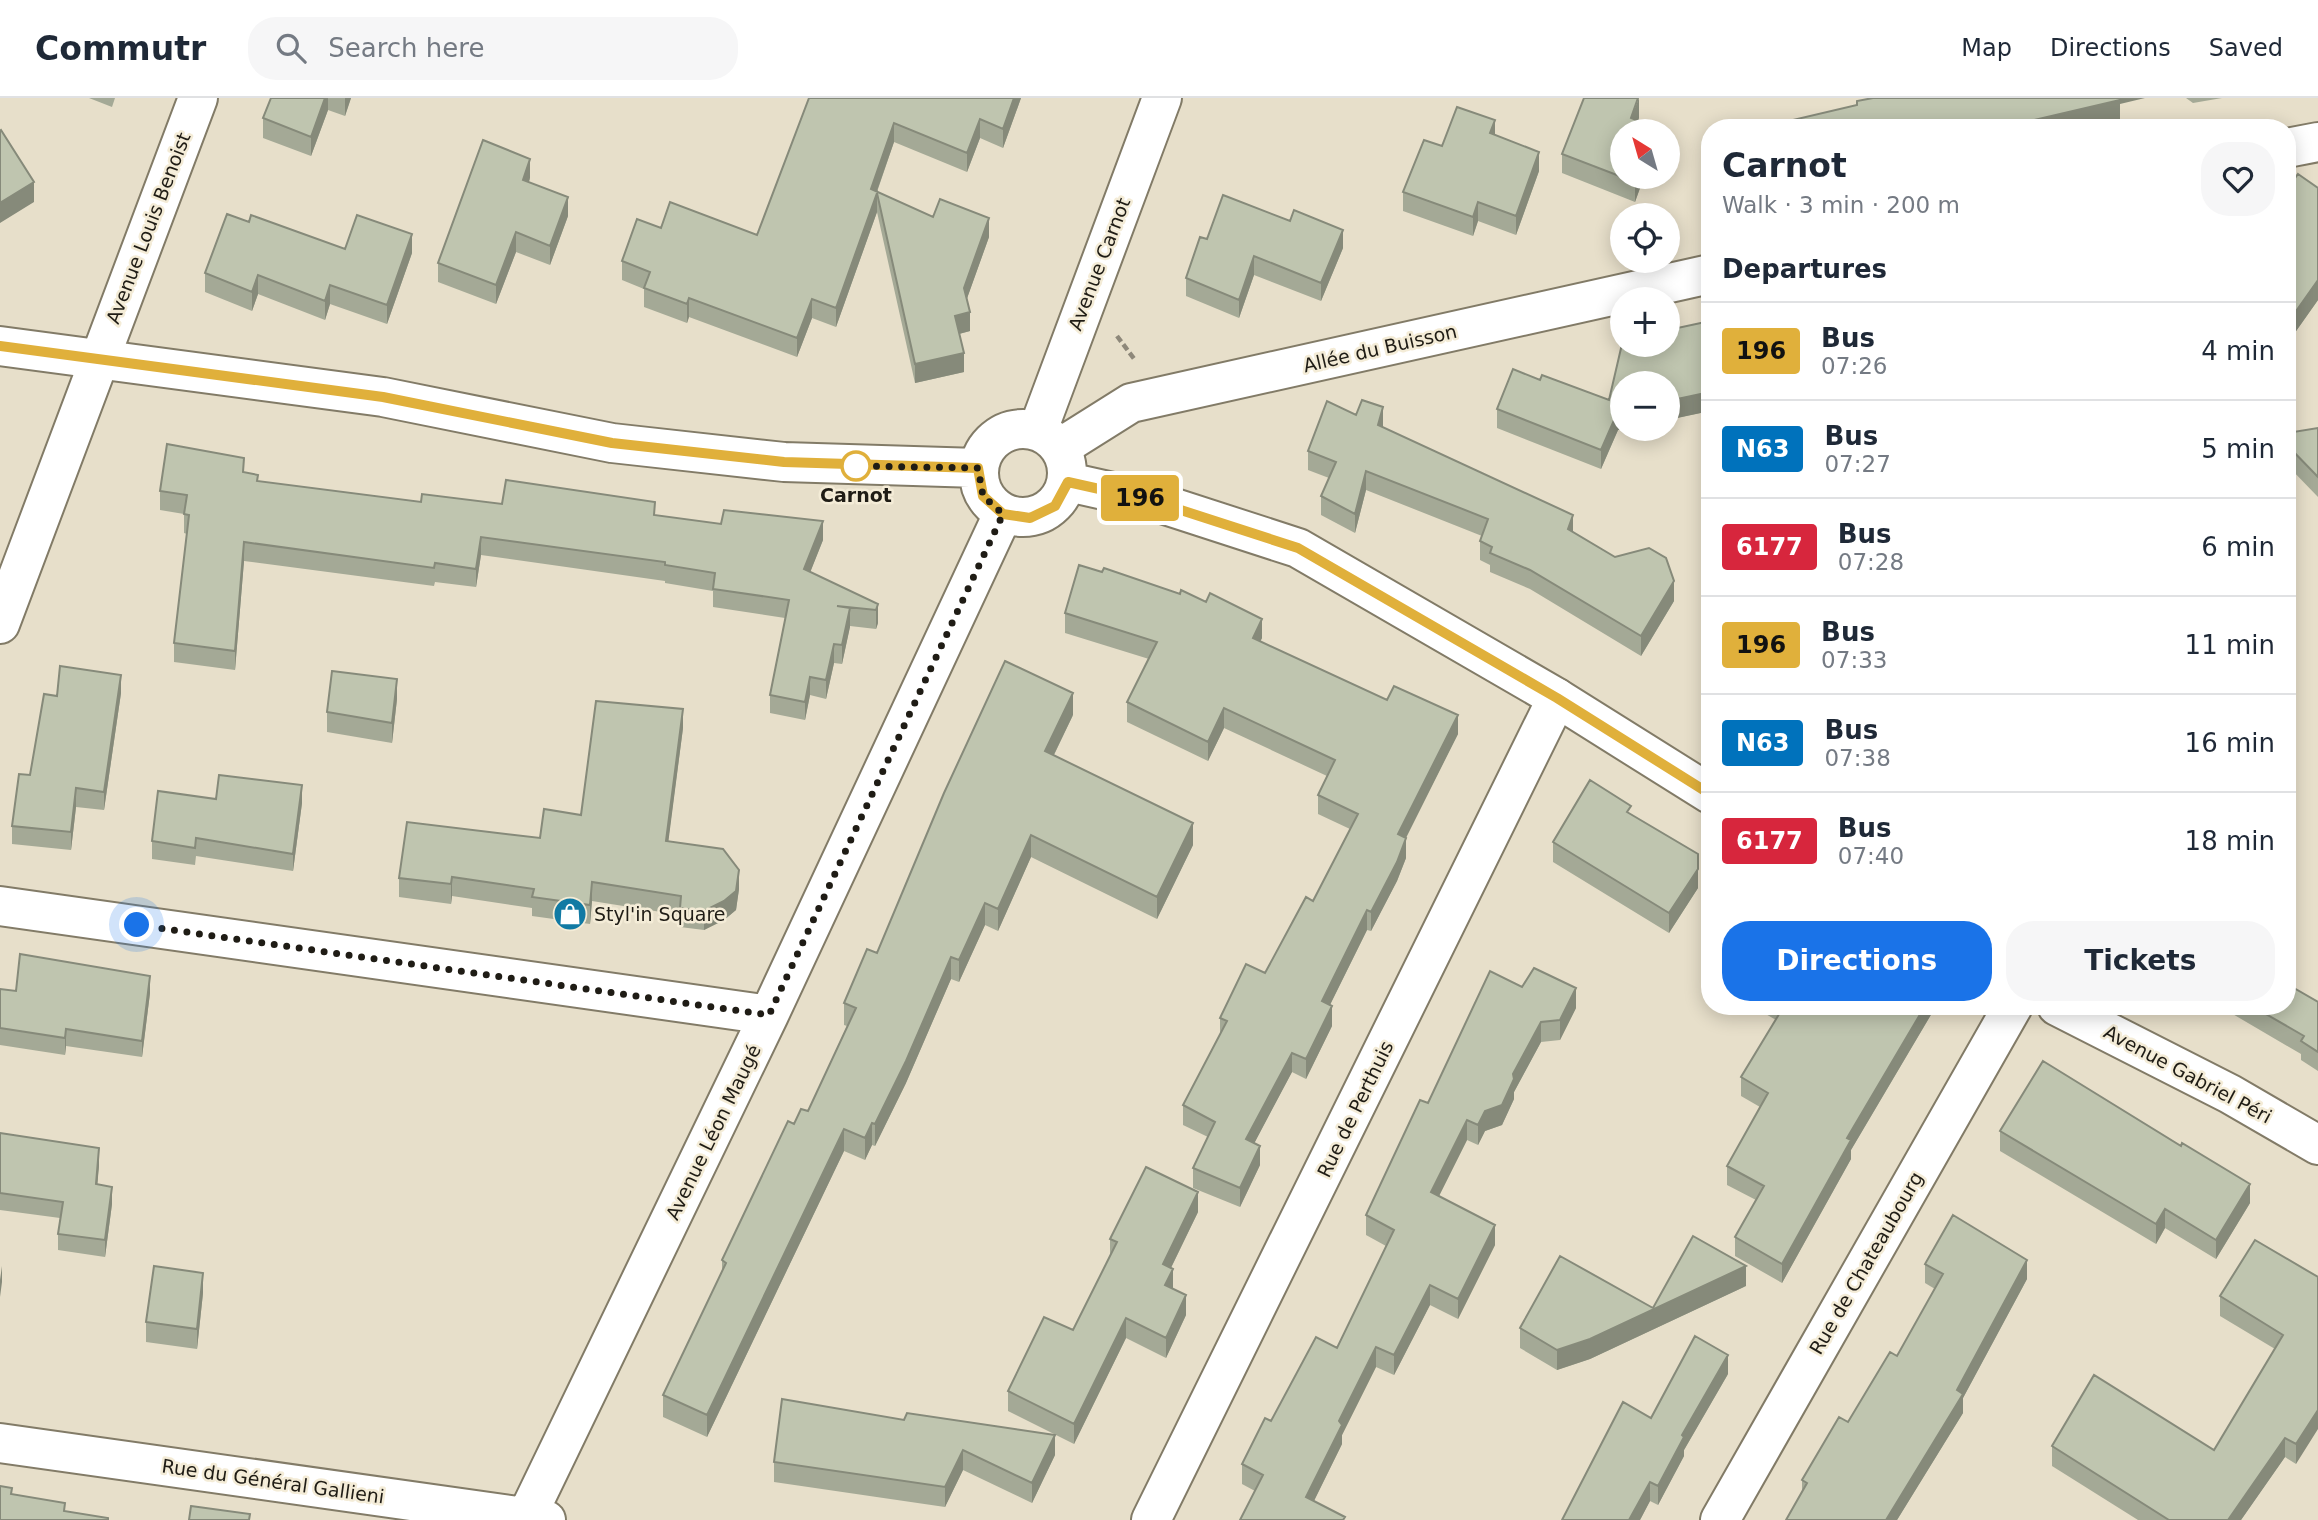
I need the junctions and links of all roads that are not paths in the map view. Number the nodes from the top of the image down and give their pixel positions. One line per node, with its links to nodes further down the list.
1 (198, 98): 7 (street, Avenue Louis Benoist)
2 (1162, 98): 8 (street, Avenue Carnot)
3 (2318, 142): 4 (street)
4 (2296, 146)
5 (1701, 276): 8 (street, Allée du Buisson)
6 (0, 346): 7 (street)
7 (100, 359): 9 (street); 11 (street, Avenue Louis Benoist)
8 (1055, 453): 9 (street); 10 (street); 12 (street)
9 (978, 468): 10 (street)
10 (1003, 514): 15 (street, Avenue Léon Maugé)
11 (0, 624)
12 (1557, 698): 13 (street); 21 (street, Rue de Perthuis)
13 (1701, 788)
14 (0, 906): 15 (street)
15 (769, 1015): 20 (street, Avenue Léon Maugé)
16 (2007, 1015): 22 (street, Rue de Chateaubourg)
17 (2075, 1015): 18 (street, Avenue Gabriel Péri)
18 (2318, 1145)
19 (0, 1443): 20 (street, Rue du Général Gallieni)
20 (533, 1519)
21 (1151, 1520)
22 (1720, 1520)

